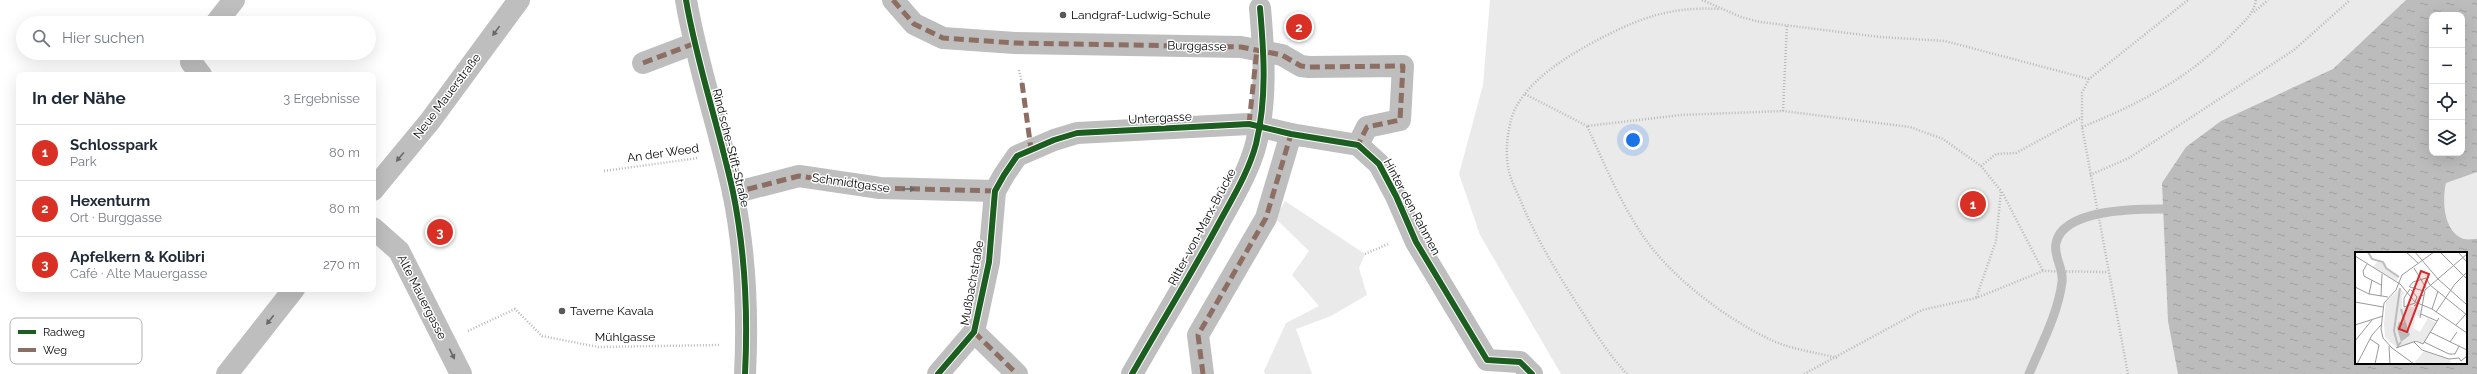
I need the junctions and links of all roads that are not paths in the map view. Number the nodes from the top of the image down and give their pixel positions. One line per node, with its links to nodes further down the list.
1 (234, 0): 6 (street)
2 (519, 0): 16 (street, Neue Mauerstraße, one-way to 16)
3 (686, 0): 7 (street, Rind´sche-Stift-Straße)
4 (893, 0): 8 (street, Burggasse)
5 (1260, 4): 27 (street, Ritter-von-Marx-Brücke, bridge)
6 (221, 16)
7 (693, 44): 10 (street); 18 (street, Rind´sche-Stift-Straße)
8 (1257, 49): 12 (street); 14 (street, Burggasse)
9 (192, 60): 11 (street)
10 (643, 63)
11 (198, 72)
12 (1249, 124): 13 (street, Untergasse); 15 (street, Untergasse)
13 (1291, 134): 14 (street); 28 (street)
14 (1358, 145): 29 (street, Hinter den Rahmen)
15 (1031, 149): 17 (street, Mußbachstraße)
16 (376, 186)
17 (995, 191): 18 (street, Schmidtgasse, one-way to 17); 21 (street, Mußbachstraße)
18 (733, 193): 24 (street, Rind´sche-Stift-Straße)
19 (376, 231): 23 (street, Alte Mauergasse, one-way to 23)
20 (292, 292): 22 (street, one-way to 22)
21 (974, 332): 25 (street, Mußbachstraße); 26 (street)
22 (227, 374)
23 (461, 374)
24 (745, 374)
25 (938, 374)
26 (1017, 374)
27 (1132, 374)
28 (1203, 374)
29 (1532, 374)

